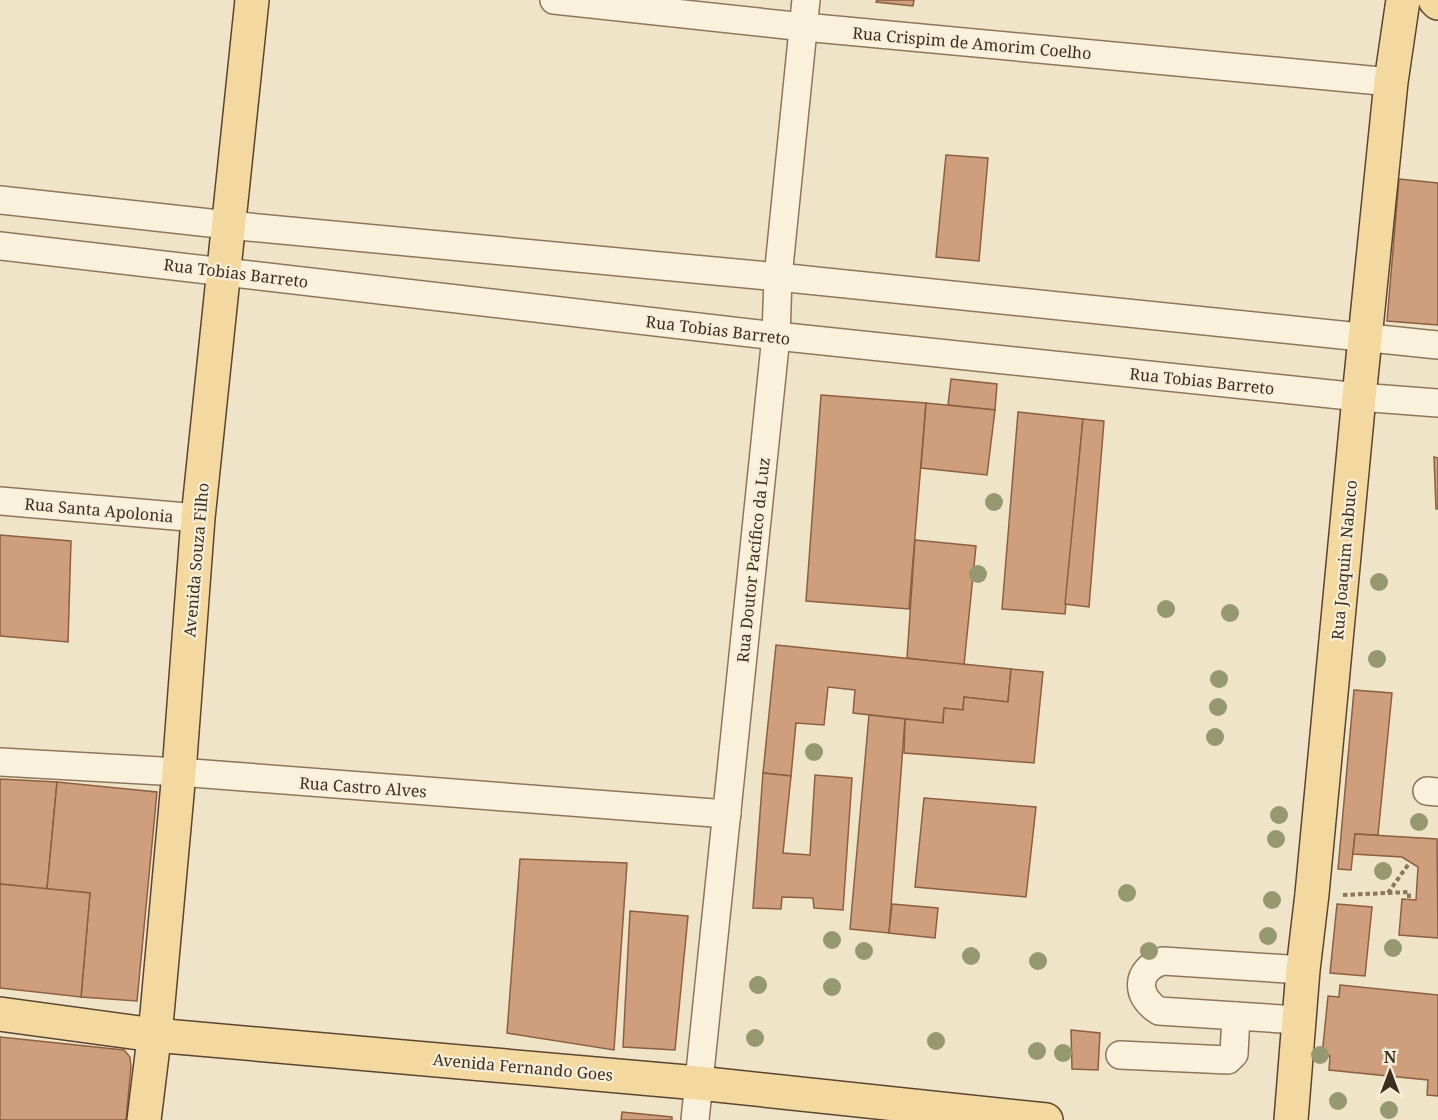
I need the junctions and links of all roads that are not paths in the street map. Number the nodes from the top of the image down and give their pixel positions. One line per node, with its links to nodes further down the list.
1 (252, 0): 8 (main road, Avenida Souza Filho)
2 (554, 0): 5 (street, Rua Crispim de Amorim Coelho)
3 (806, 0): 5 (street, Rua Doutor Pacífico da Luz)
4 (1403, 0): 6 (main road, Rua Joaquim Nabuco)
5 (804, 27): 6 (street, Rua Crispim de Amorim Coelho); 11 (street, Rua Doutor Pacífico da Luz)
6 (1391, 82): 13 (main road, Rua Joaquim Nabuco)
7 (0, 200): 8 (street)
8 (228, 225): 10 (main road, Avenida Souza Filho); 11 (street)
9 (0, 246): 10 (street, Rua Tobias Barreto)
10 (224, 271): 12 (street, Rua Tobias Barreto); 18 (main road, Avenida Souza Filho)
11 (778, 277): 12 (street, Rua Doutor Pacífico da Luz); 13 (street)
12 (776, 336): 15 (street, Rua Tobias Barreto); 21 (street, Rua Doutor Pacífico da Luz)
13 (1365, 337): 14 (street); 15 (main road, Rua Joaquim Nabuco)
14 (1438, 345)
15 (1359, 397): 16 (street, Rua Tobias Barreto); 22 (main road, Rua Joaquim Nabuco)
16 (1438, 403)
17 (0, 501): 18 (street, Rua Santa Apolonia)
18 (198, 518): 20 (main road, Avenida Souza Filho)
19 (0, 762): 20 (street, Rua Castro Alves)
20 (178, 772): 21 (street, Rua Castro Alves); 26 (main road, Avenida Souza Filho)
21 (727, 814): 28 (street, Rua Doutor Pacífico da Luz)
22 (1303, 970): 24 (street); 25 (main road, Rua Joaquim Nabuco)
23 (0, 1014): 26 (main road, Avenida Fernando Goes)
24 (1236, 1016): 25 (street); 27 (street)
25 (1298, 1020): 32 (main road, Rua Joaquim Nabuco)
26 (154, 1035): 28 (main road, Avenida Fernando Goes); 29 (main road, Avenida Souza Filho)
27 (1120, 1055)
28 (698, 1083): 30 (street, Rua Doutor Pacífico da Luz); 31 (main road, Avenida Fernando Goes)
29 (144, 1120)
30 (694, 1120)
31 (1046, 1120)
32 (1291, 1120)

